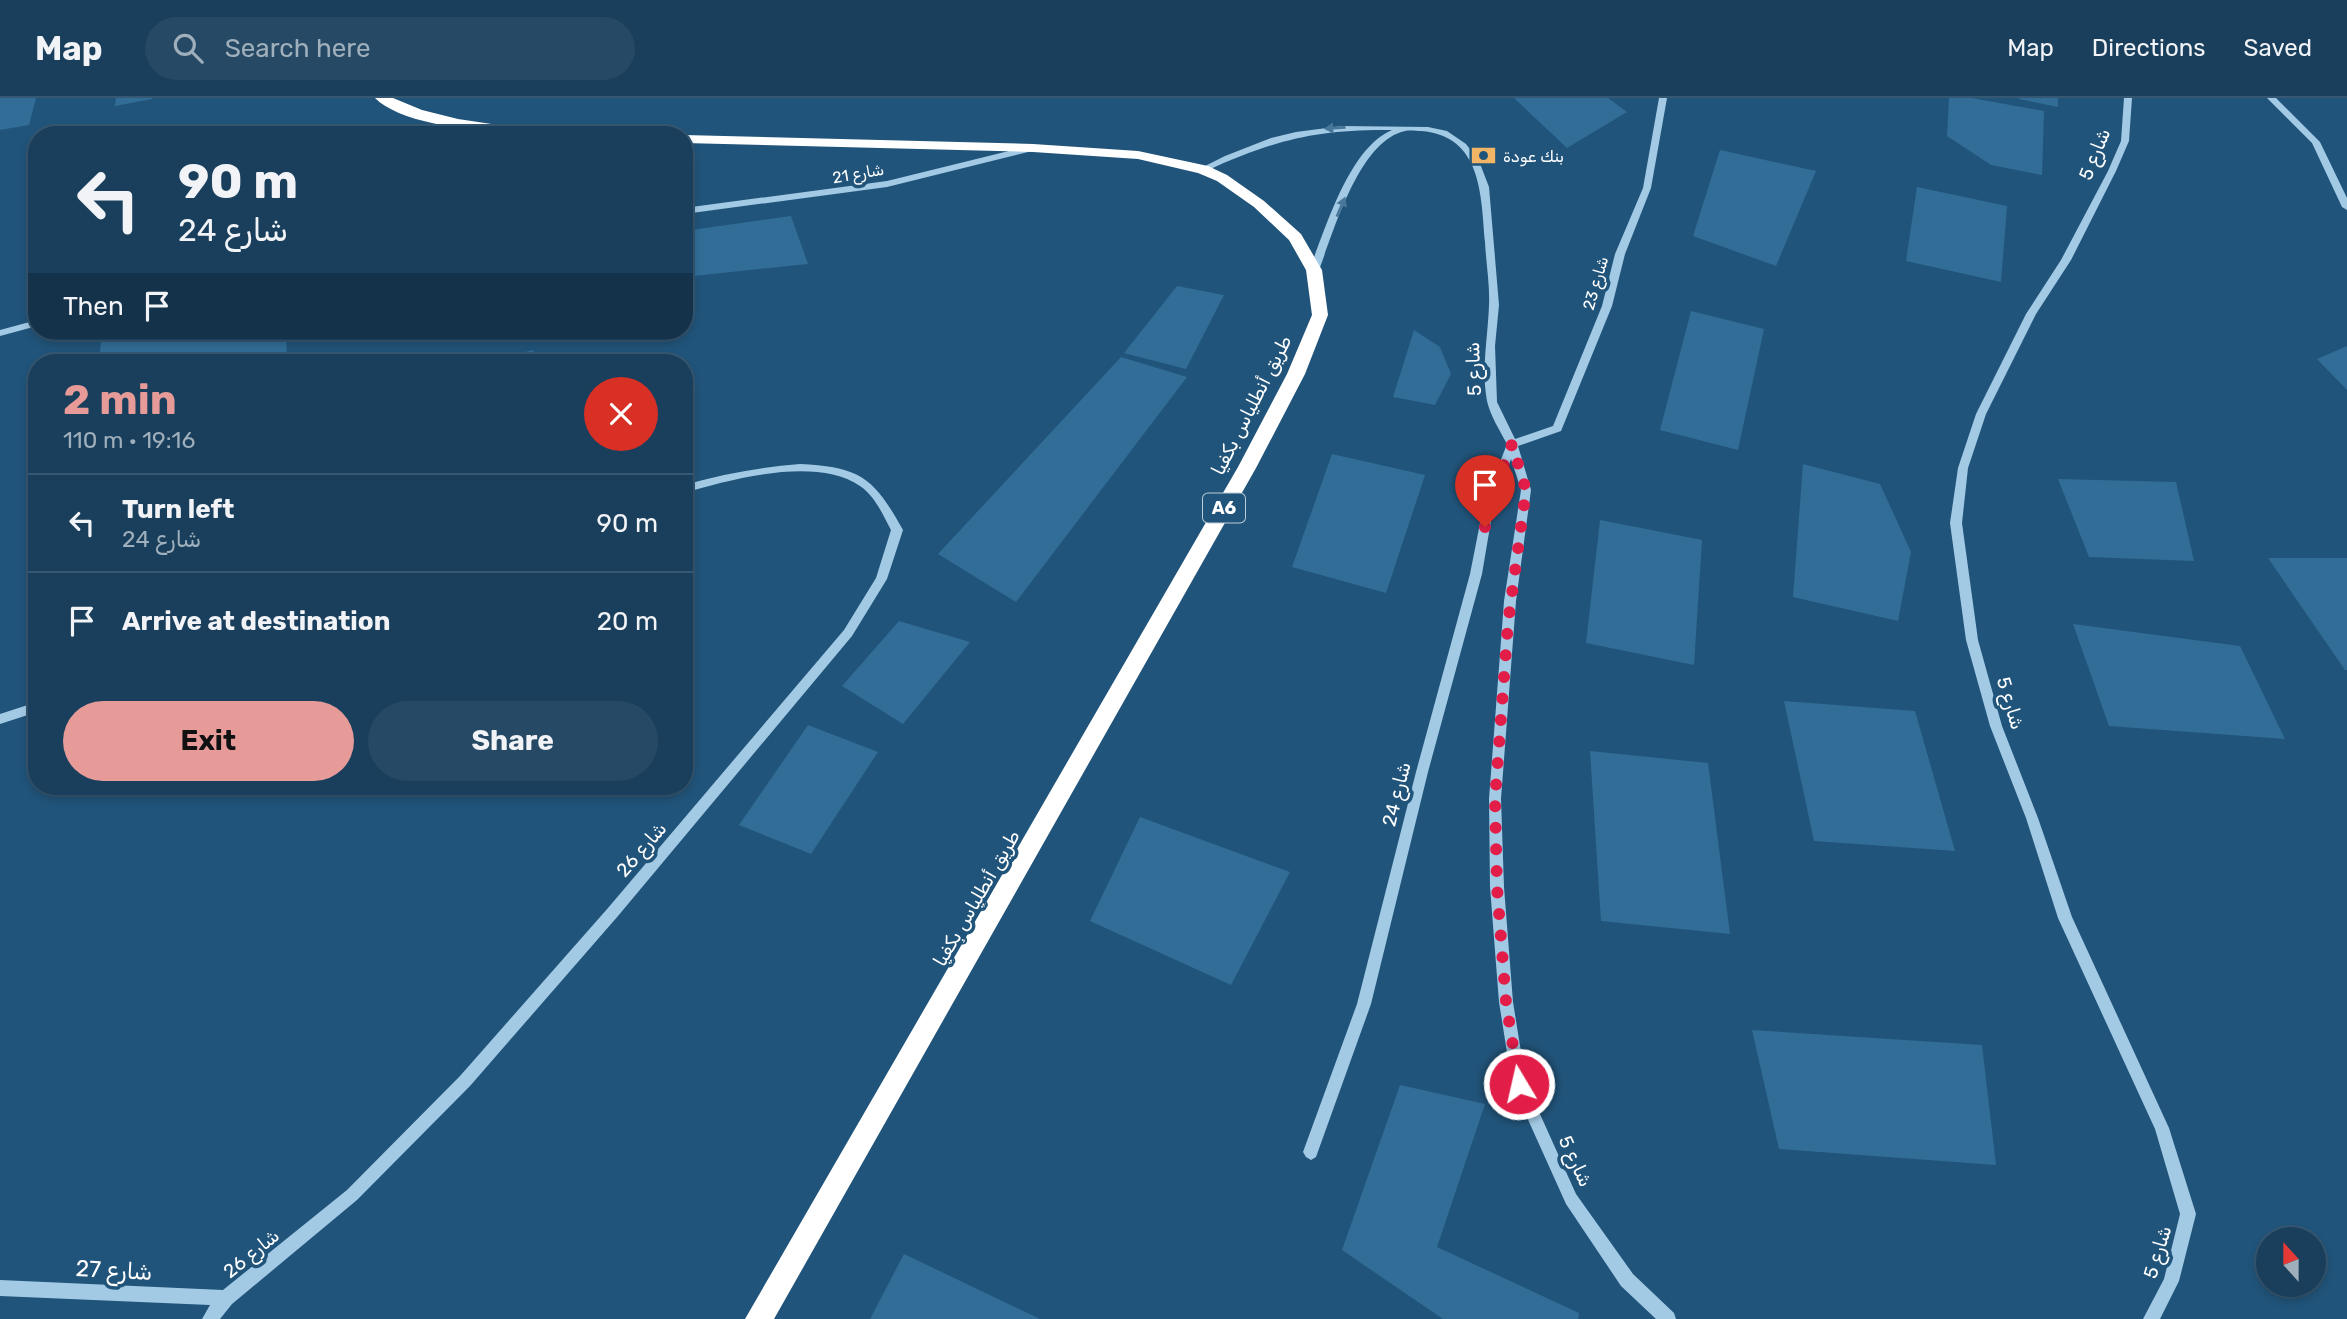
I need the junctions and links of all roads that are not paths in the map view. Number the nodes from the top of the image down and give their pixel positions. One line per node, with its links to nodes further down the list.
1 (382, 98): 5 (highway)
2 (1663, 98): 15 (street, شارع 23)
3 (2128, 98): 25 (street, شارع 5)
4 (2271, 98): 10 (street)
5 (477, 126)
6 (1404, 128): 9 (street, شارع 5, one-way to 9); 12 (street, one-way to 6); 15 (street, شارع 5)
7 (693, 139): 8 (highway, طريق أنطلياس بكفيا / A6)
8 (1033, 148): 9 (highway, طريق أنطلياس بكفيا / A6); 11 (street, شارع 21)
9 (1203, 169): 12 (highway, طريق أنطلياس بكفيا / A6)
10 (2347, 207)
11 (693, 210)
12 (1314, 270): 23 (highway, طريق أنطلياس بكفيا / A6)
13 (28, 325): 14 (street)
14 (0, 333)
15 (1512, 444): 19 (street, شارع 24); 24 (street, شارع 5)
16 (693, 486): 21 (street, شارع 26)
17 (28, 709): 18 (street)
18 (0, 719)
19 (1311, 1152)
20 (0, 1288): 21 (street, شارع 27)
21 (226, 1298): 22 (street)
22 (210, 1319)
23 (759, 1319)
24 (1668, 1319)
25 (2151, 1319)

